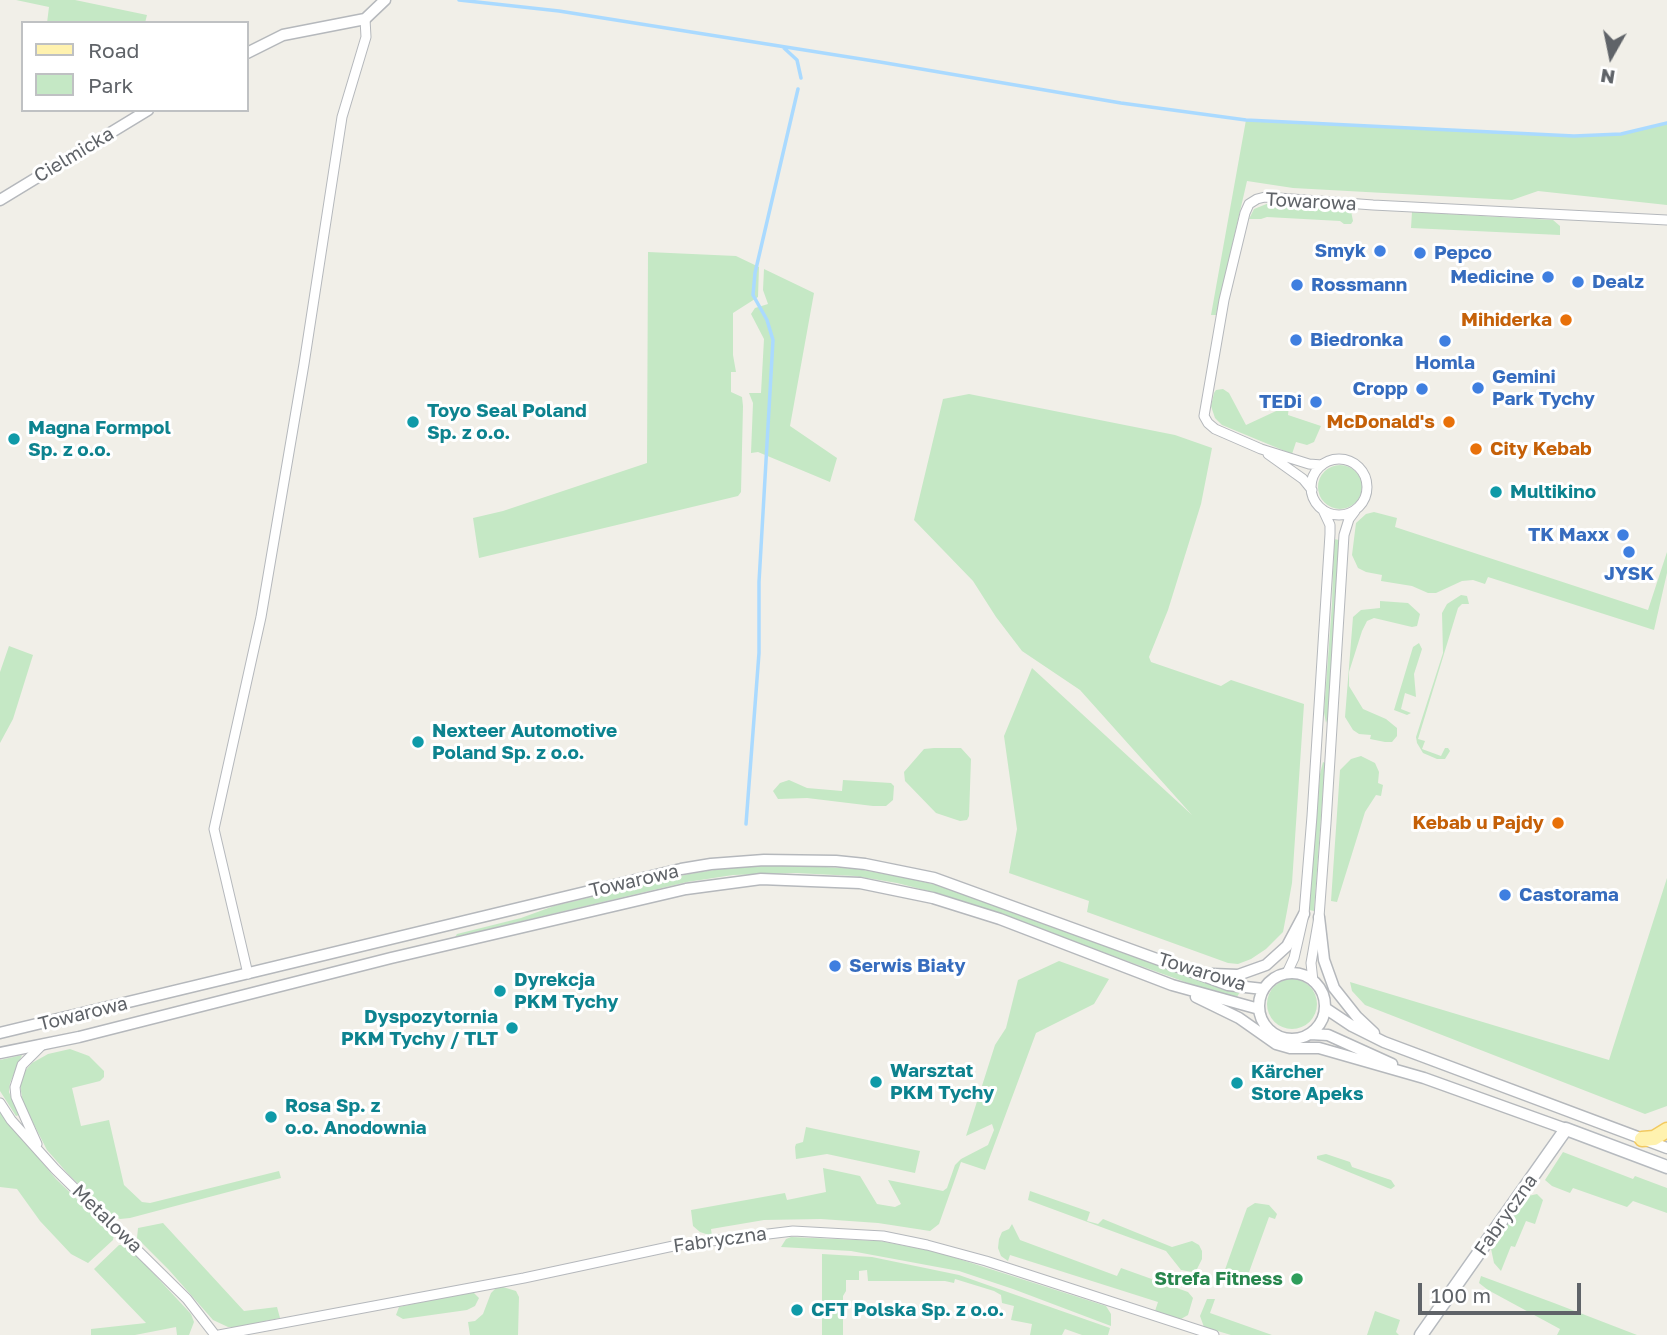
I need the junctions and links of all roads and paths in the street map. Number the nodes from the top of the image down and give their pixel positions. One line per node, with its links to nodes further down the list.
1 (385, 0): 2 (street)
2 (365, 19): 3 (street); 18 (street)
3 (248, 53)
4 (145, 112): 5 (street, Cielmicka)
5 (0, 200)
6 (1664, 221): 7 (street, Towarowa)
7 (1261, 449): 8 (street, Towarowa); 9 (street, Towarowa)
8 (1322, 465): 9 (street); 11 (street)
9 (1312, 490): 10 (street)
10 (1323, 510): 11 (street); 12 (street)
11 (1354, 510): 13 (street)
12 (1304, 915): 16 (street); 17 (street)
13 (1319, 917): 19 (street); 26 (street)
14 (430, 930): 15 (street); 16 (street, Towarowa); 18 (street, Towarowa)
15 (435, 948): 20 (street, Towarowa); 27 (street, Towarowa)
16 (1192, 971): 21 (street, Towarowa)
17 (1287, 973): 19 (street); 21 (street)
18 (248, 974): 24 (street, Towarowa)
19 (1313, 981): 22 (street)
20 (1172, 985): 23 (street, Towarowa); 29 (street)
21 (1263, 989): 23 (street)
22 (1325, 1008): 25 (street); 26 (street)
23 (1259, 1009): 25 (street)
24 (0, 1033)
25 (1310, 1034): 29 (street)
26 (1384, 1042): 33 (street)
27 (42, 1045): 28 (street, Towarowa); 35 (street)
28 (0, 1053)
29 (1424, 1078): 31 (street)
30 (0, 1103): 35 (street, Metalowa)
31 (1566, 1129): 36 (main road); 39 (main road, Fabryczna)
32 (1667, 1130): 33 (main road)
33 (1642, 1139): 34 (street)
34 (1667, 1148)
35 (39, 1149): 37 (street, Metalowa)
36 (1667, 1167)
37 (217, 1335): 38 (street, Fabryczna)
38 (1214, 1335)
39 (1421, 1335)

